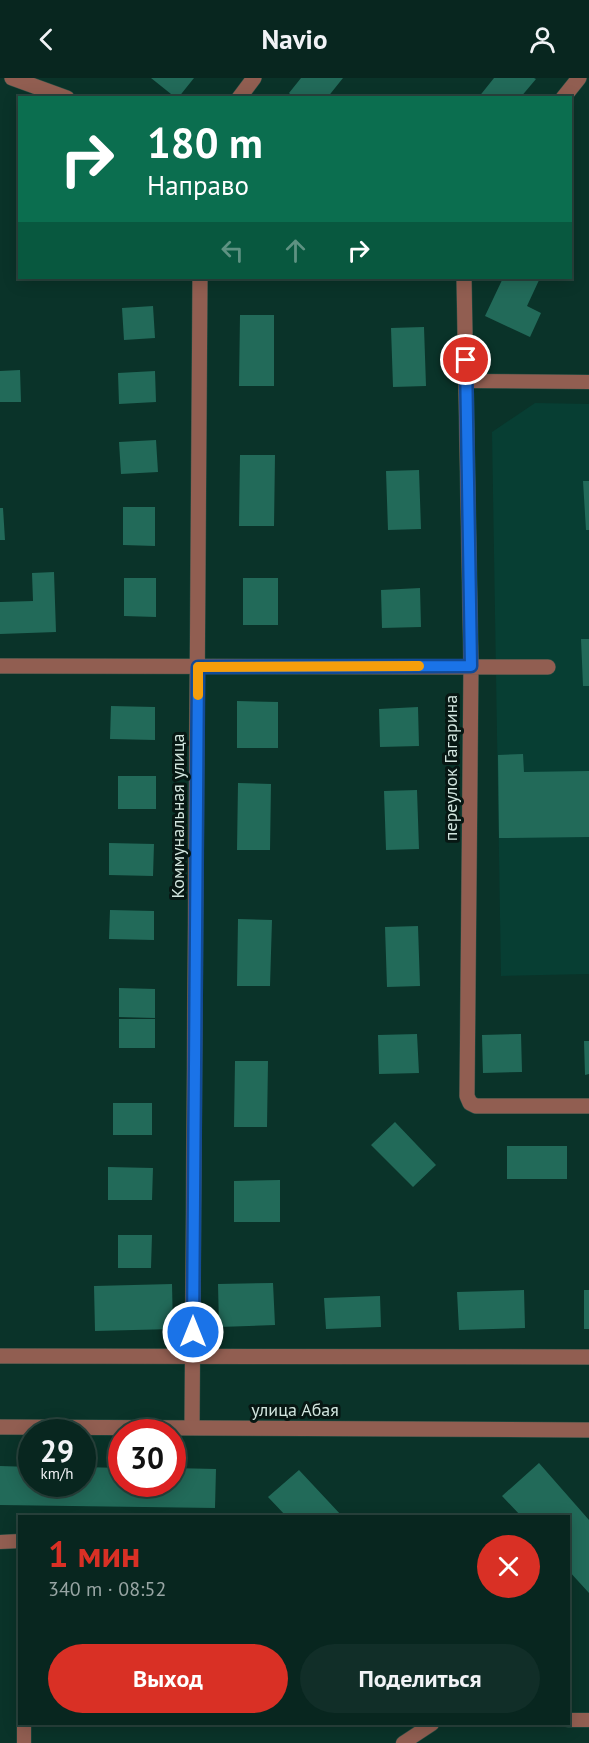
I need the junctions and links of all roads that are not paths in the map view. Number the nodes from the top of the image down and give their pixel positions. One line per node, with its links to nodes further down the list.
1 (12, 78): 4 (street)
2 (254, 78): 5 (street)
3 (579, 78): 6 (street)
4 (62, 96)
5 (240, 96)
6 (565, 96)
7 (200, 279): 13 (street, Коммунальная улица)
8 (464, 279): 9 (street, переулок Гагарина)
9 (466, 381): 10 (lane); 12 (street, переулок Гагарина)
10 (589, 382)
11 (0, 666): 13 (street)
12 (471, 666): 13 (street); 14 (street); 15 (street, переулок Гагарина)
13 (198, 667): 17 (street, Коммунальная улица)
14 (548, 667)
15 (589, 1106)
16 (0, 1356): 17 (street)
17 (193, 1356): 18 (street); 20 (street, Коммунальная улица)
18 (589, 1357)
19 (0, 1427): 20 (street, улица Абая)
20 (192, 1427): 21 (street, улица Абая)
21 (589, 1430)
22 (18, 1541): 23 (lane)
23 (0, 1542)
24 (570, 1720): 25 (lane)
25 (589, 1720)
26 (24, 1725): 28 (lane)
27 (430, 1725): 29 (lane)
28 (24, 1743)
29 (403, 1743)

